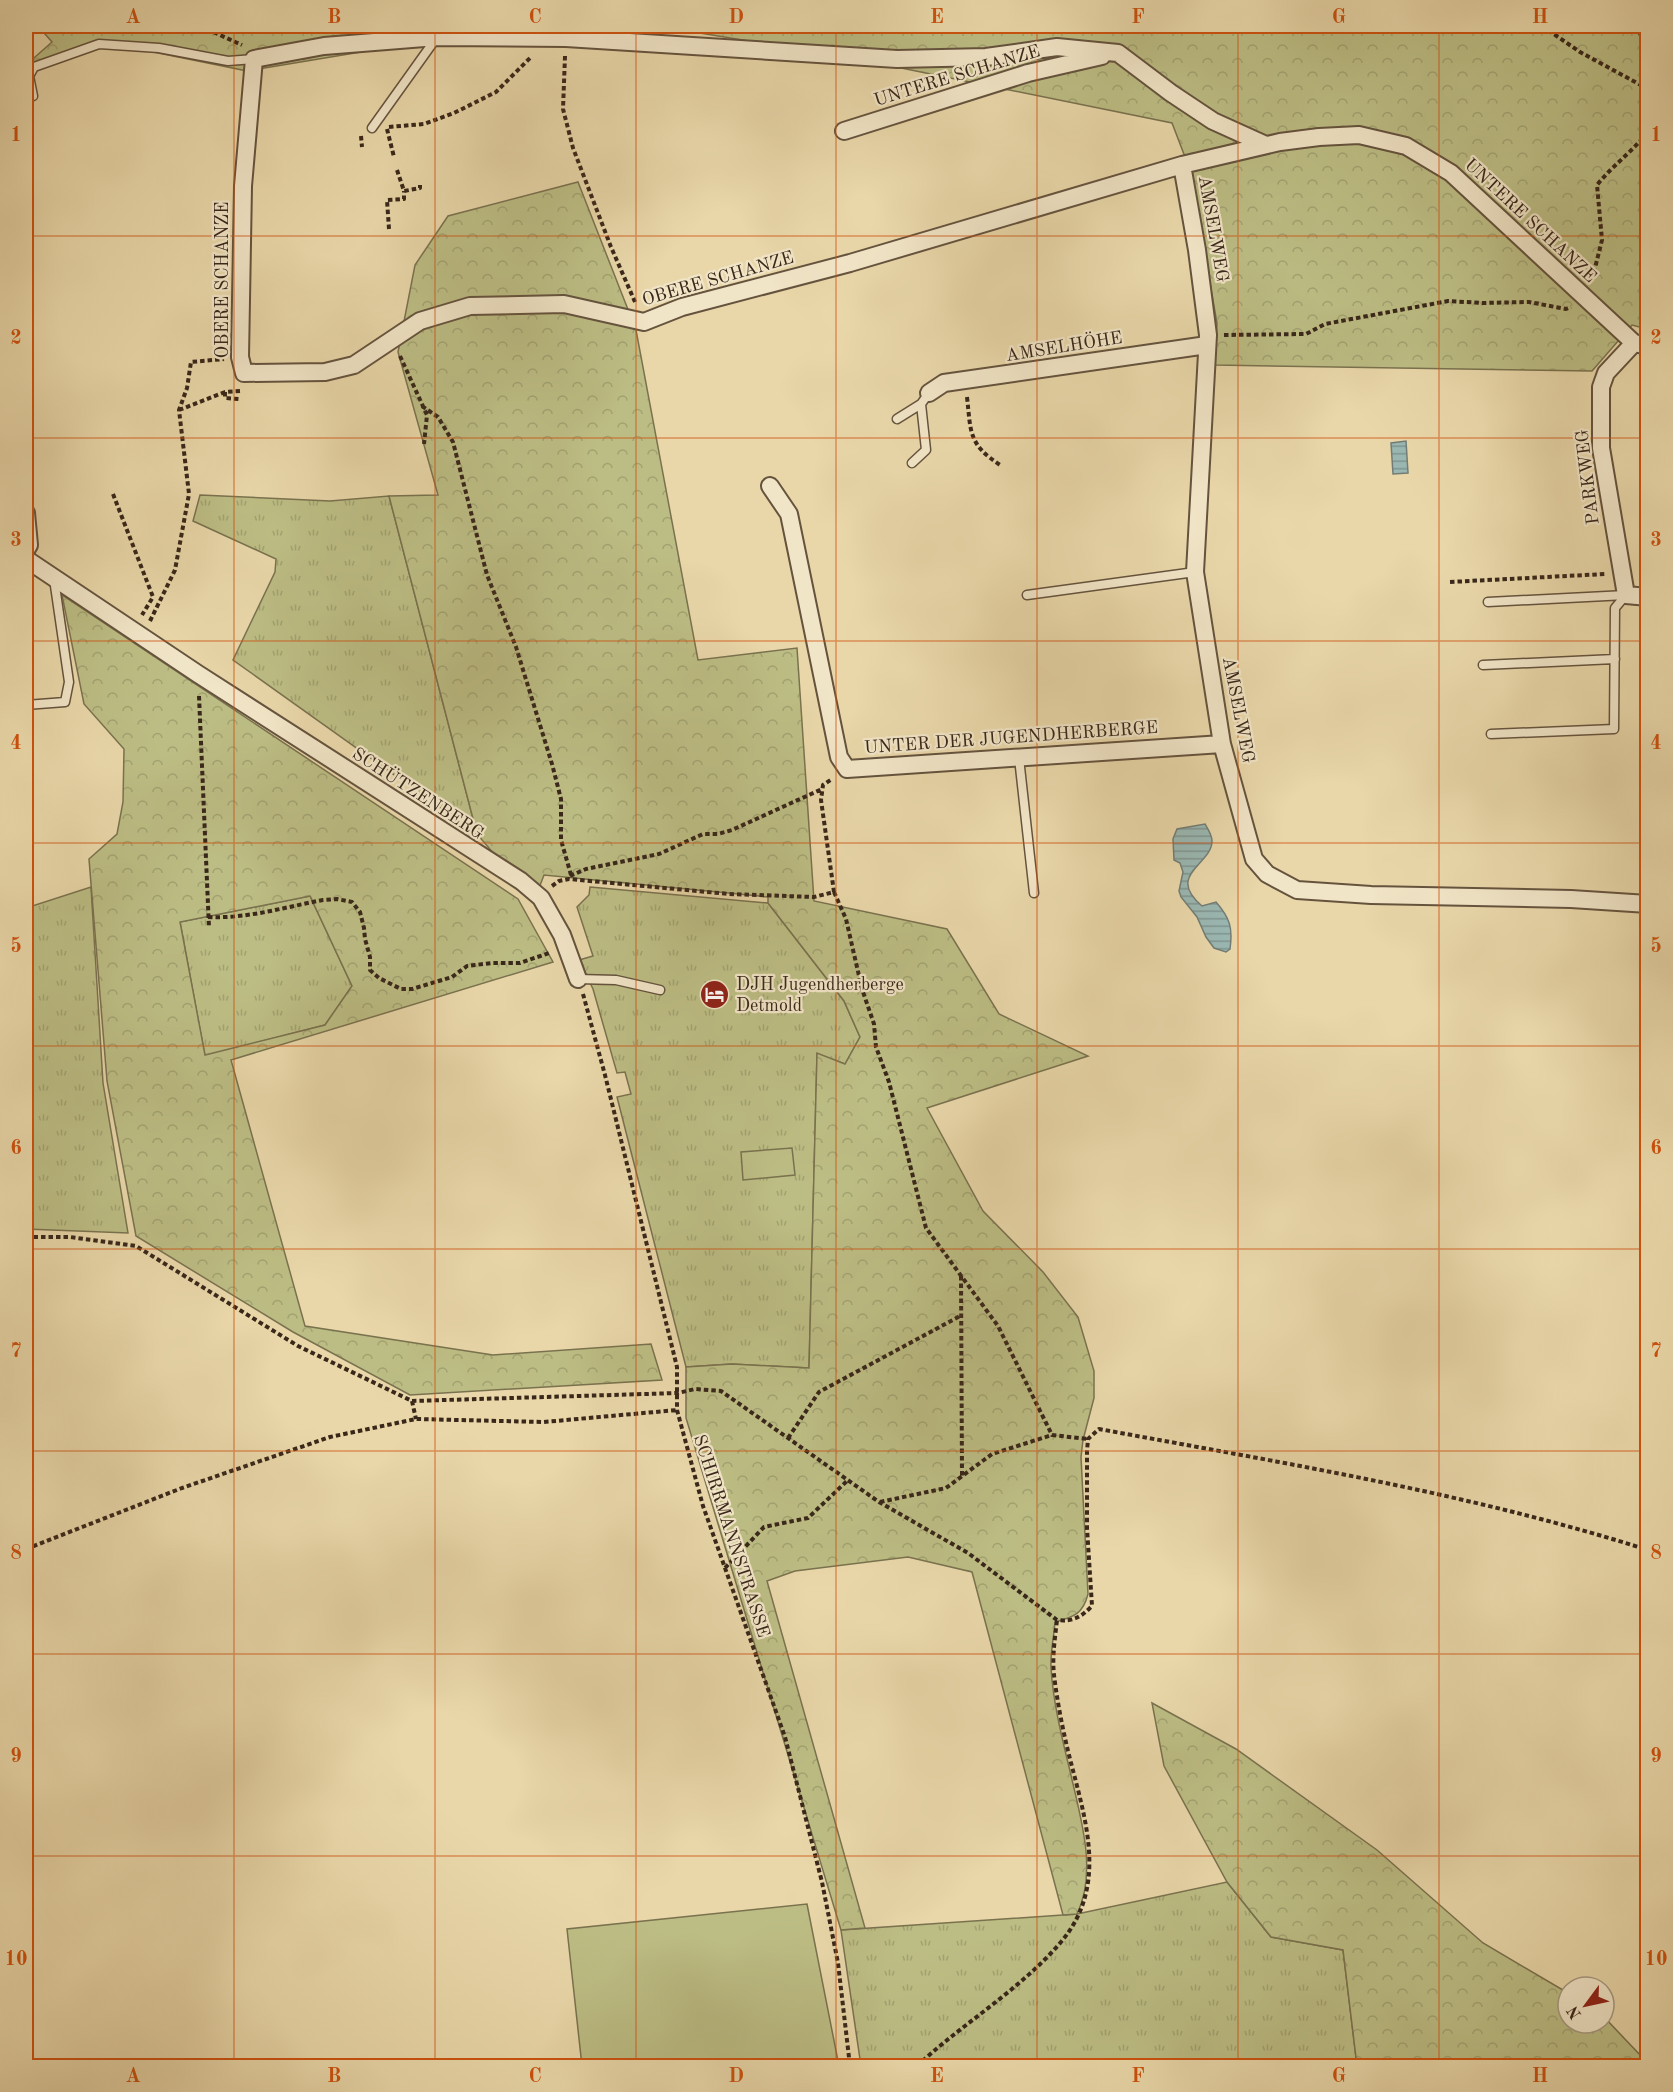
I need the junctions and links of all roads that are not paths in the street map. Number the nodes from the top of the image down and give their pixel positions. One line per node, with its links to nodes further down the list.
1 (393, 26): 2 (lane)
2 (437, 37): 3 (street, UNTERE SCHANZE); 4 (street, UNTERE SCHANZE); 6 (lane)
3 (1118, 53): 7 (street, UNTERE SCHANZE); 8 (street)
4 (254, 59): 5 (lane, UNTERE SCHANZE); 9 (street, OBERE SCHANZE)
5 (33, 96)
6 (372, 128)
7 (844, 131)
8 (1266, 145): 9 (street, OBERE SCHANZE); 11 (street, UNTERE SCHANZE)
9 (1182, 165): 10 (street, AMSELWEG)
10 (1207, 340): 12 (street, AMSELHÖHE); 19 (street, AMSELWEG)
11 (1640, 344): 22 (street, PARKWEG)
12 (925, 398): 13 (lane); 14 (lane)
13 (897, 419)
14 (912, 463)
15 (770, 486): 30 (street, UNTER DER JUGENDHERBERGE)
16 (26, 513): 17 (street)
17 (26, 550)
18 (26, 559): 20 (street, SCHÜTZENBERG)
19 (1195, 572): 21 (lane); 29 (street, AMSELWEG)
20 (54, 579): 27 (lane); 33 (street, SCHÜTZENBERG)
21 (1027, 595)
22 (1626, 596): 23 (street); 24 (lane); 25 (lane)
23 (1647, 597)
24 (1488, 602)
25 (1615, 659): 26 (lane); 28 (lane)
26 (1483, 665)
27 (26, 705)
28 (1491, 734)
29 (1222, 744): 30 (street, UNTER DER JUGENDHERBERGE); 32 (street, AMSELWEG)
30 (1019, 758): 31 (lane)
31 (1034, 893)
32 (1647, 904)
33 (578, 979): 34 (lane)
34 (660, 990)

